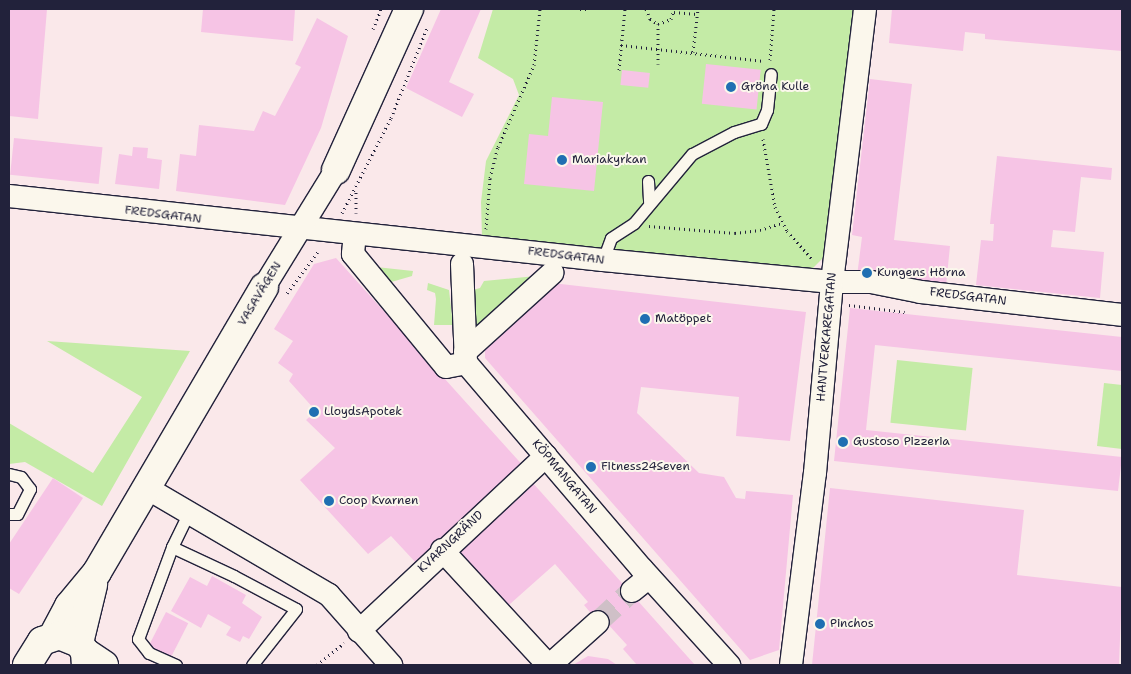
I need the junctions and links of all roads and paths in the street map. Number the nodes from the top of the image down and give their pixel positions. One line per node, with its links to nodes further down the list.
1 (409, 9): 20 (main road, VASAVÄGEN)
2 (540, 9): 28 (path)
3 (580, 9): 4 (path)
4 (588, 9)
5 (625, 9): 13 (path)
6 (645, 9): 12 (path)
7 (698, 9): 11 (path)
8 (774, 9): 15 (path)
9 (865, 9): 33 (street, HANTVERKAREGATAN)
10 (674, 10): 11 (path); 12 (path)
11 (697, 14): 15 (path)
12 (658, 24): 14 (path)
13 (621, 45): 14 (path); 17 (path)
14 (659, 49): 15 (path); 16 (path)
15 (693, 52)
16 (658, 64)
17 (619, 70)
18 (770, 74): 19 (lane)
19 (761, 124): 23 (lane); 25 (path)
20 (336, 170): 26 (street, VASAVÄGEN)
21 (648, 181): 23 (lane)
22 (9, 196): 26 (street, FREDSGATAN)
23 (649, 202): 24 (lane)
24 (634, 223): 25 (path); 30 (lane)
25 (782, 224): 29 (path)
26 (300, 228): 27 (street, FREDSGATAN); 34 (street, VASAVÄGEN)
27 (356, 234): 28 (street, FREDSGATAN); 36 (street)
28 (480, 246): 30 (street, FREDSGATAN)
29 (808, 255)
30 (603, 260): 33 (street, FREDSGATAN)
31 (462, 264): 36 (street)
32 (552, 273): 36 (street)
33 (832, 282): 35 (street, FREDSGATAN); 56 (street, HANTVERKAREGATAN)
34 (264, 287): 39 (main road, VASAVÄGEN)
35 (1122, 315)
36 (465, 357): 37 (street, KÖPMANGATAN)
37 (546, 456): 43 (street, KVARNGRÄND); 44 (street, KÖPMANGATAN)
38 (9, 474): 41 (lane)
39 (146, 487): 40 (street); 48 (main road, VASAVÄGEN)
40 (189, 512): 42 (lane); 47 (street)
41 (9, 514)
42 (172, 547): 50 (lane); 51 (lane)
43 (442, 550): 47 (street, KVARNGRÄND); 54 (street)
44 (649, 577): 45 (street); 55 (street, KÖPMANGATAN)
45 (632, 591)
46 (598, 622): 54 (street)
47 (359, 631): 52 (path); 53 (street)
48 (81, 652): 49 (main road, VASAVÄGEN)
49 (31, 662)
50 (176, 665)
51 (252, 665)
52 (317, 665)
53 (391, 665)
54 (549, 665)
55 (729, 665)
56 (791, 665)

